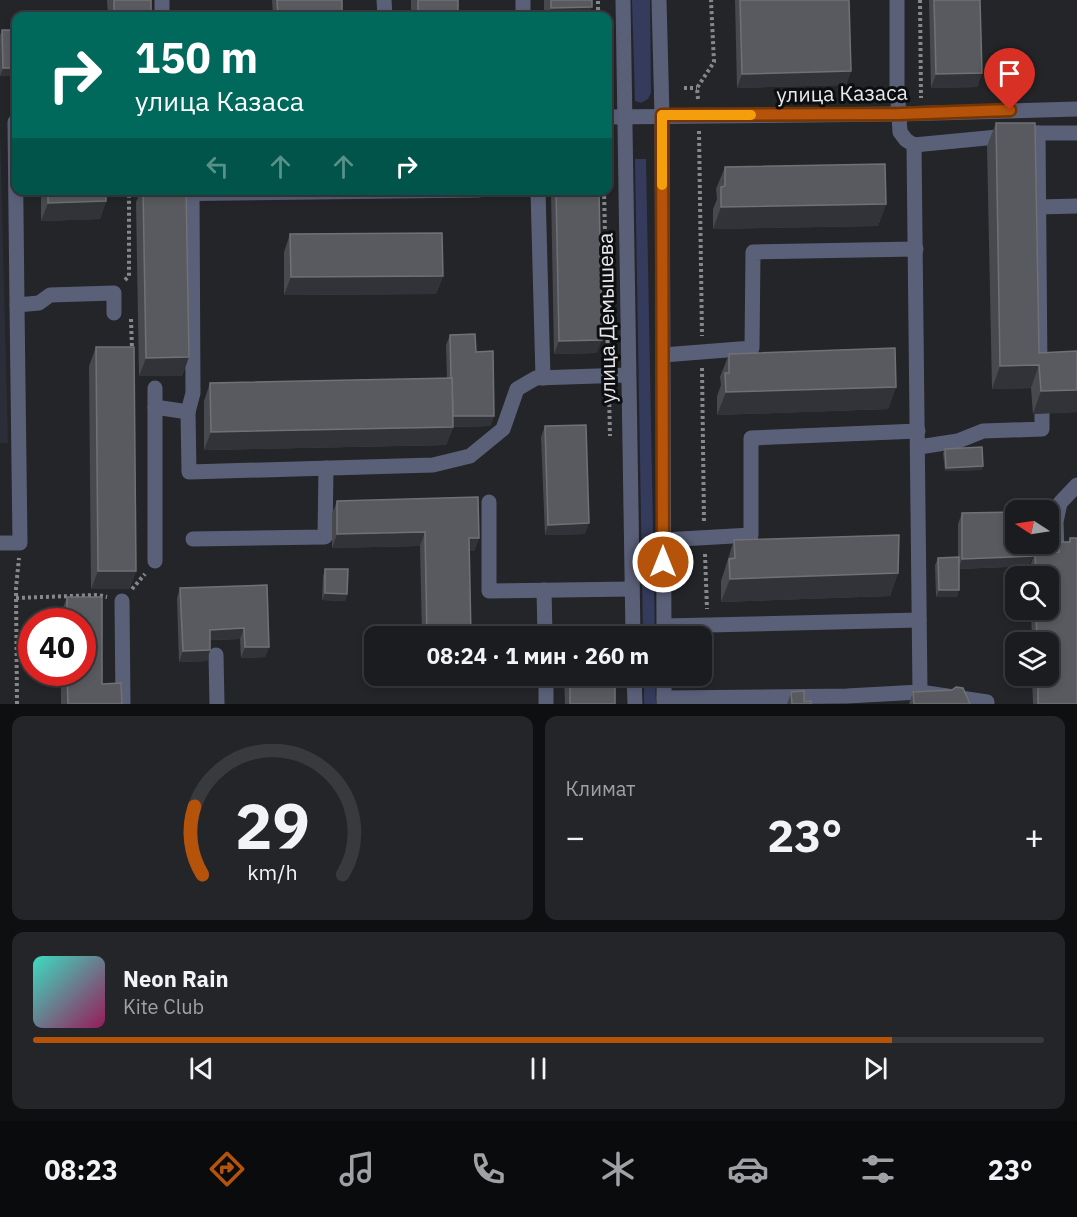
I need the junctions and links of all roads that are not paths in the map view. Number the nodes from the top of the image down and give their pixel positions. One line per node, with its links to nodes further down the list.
1 (622, 0): 7 (street, улица Демышева)
2 (659, 0): 6 (street)
3 (897, 0): 5 (street)
4 (1077, 109): 5 (street, улица Казаса)
5 (899, 114): 6 (street, улица Казаса); 11 (street)
6 (662, 115): 7 (street, улица Казаса); 23 (street)
7 (615, 117): 24 (street, улица Демышева)
8 (11, 122): 12 (street)
9 (1038, 133): 10 (street); 11 (street); 17 (street)
10 (1077, 133)
11 (914, 145): 18 (street)
12 (12, 152)
13 (13, 195): 19 (street)
14 (192, 195): 29 (street)
15 (538, 195): 26 (street)
16 (1077, 206): 17 (street)
17 (1039, 207): 21 (street)
18 (916, 249): 23 (street); 31 (street)
19 (17, 305): 20 (street); 38 (street)
20 (114, 313)
21 (1040, 352): 22 (street); 25 (street)
22 (1058, 352)
23 (663, 355): 37 (street)
24 (628, 375): 26 (street); 41 (street, улица Демышева)
25 (1040, 375)
26 (543, 378): 33 (street)
27 (155, 388): 28 (street)
28 (155, 407): 29 (street); 40 (street)
29 (188, 412): 33 (street)
30 (1042, 413): 32 (street)
31 (918, 431): 32 (street); 37 (street)
32 (918, 447): 44 (street)
33 (326, 468): 36 (street)
34 (1077, 485): 39 (street)
35 (489, 502): 42 (street)
36 (193, 539)
37 (663, 540): 47 (street)
38 (0, 543)
39 (1062, 551)
40 (155, 561)
41 (632, 589): 42 (street); 46 (street, улица Демышева)
42 (544, 590): 45 (street)
43 (122, 601): 55 (street)
44 (919, 620): 48 (street); 52 (street)
45 (545, 626)
46 (633, 626)
47 (664, 626)
48 (701, 626)
49 (216, 655): 56 (street)
50 (546, 686): 57 (street)
51 (634, 686): 58 (street)
52 (920, 692): 53 (street); 59 (street)
53 (848, 700): 54 (street)
54 (664, 701)
55 (123, 704)
56 (217, 704)
57 (546, 704)
58 (634, 704)
59 (987, 704)

